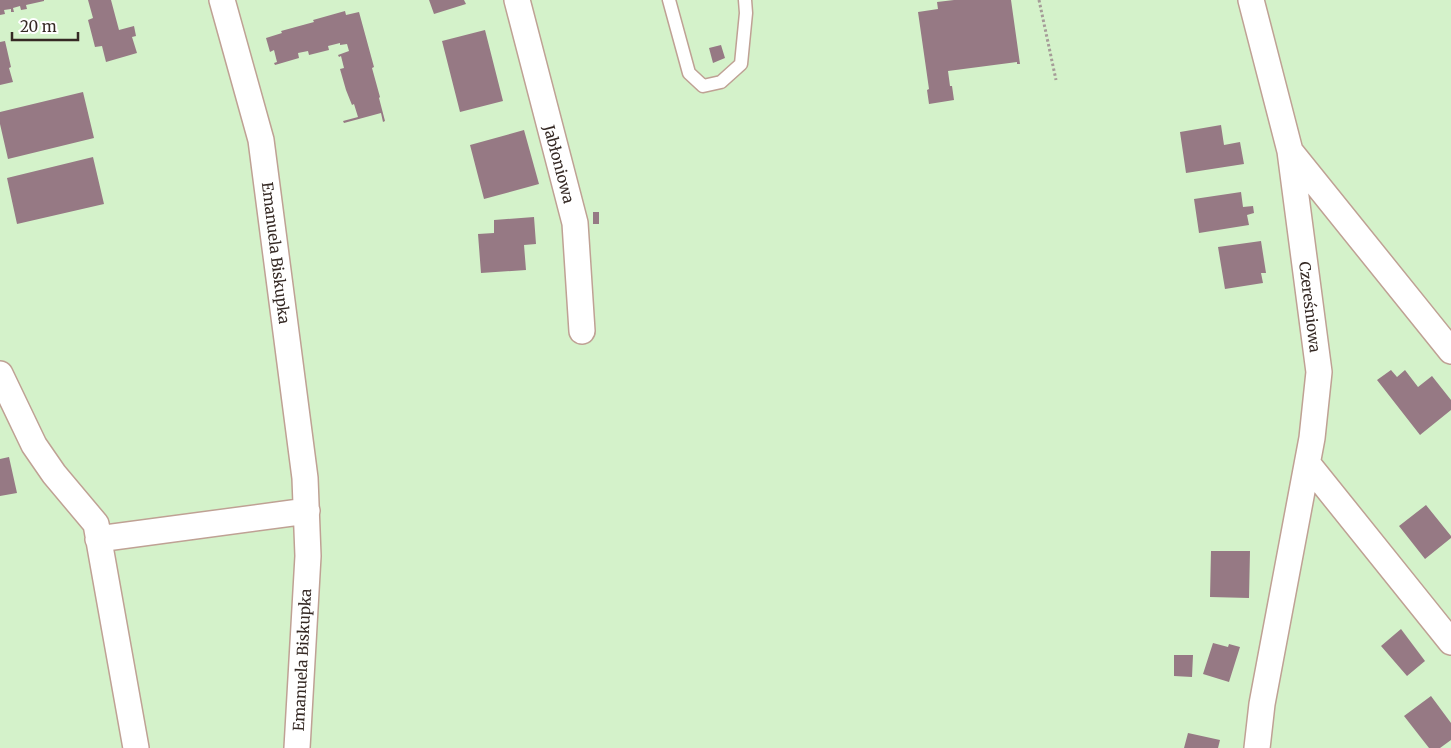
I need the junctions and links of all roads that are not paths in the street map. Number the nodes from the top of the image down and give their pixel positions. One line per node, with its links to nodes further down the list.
1 (222, 0): 11 (street, Emanuela Biskupka)
2 (516, 0): 7 (street, Jabłoniowa)
3 (669, 0): 4 (lane)
4 (745, 0)
5 (1251, 0): 6 (street, Czereśniowa)
6 (1290, 151): 8 (street, Czereśniowa); 10 (street, Czereśniowa)
7 (582, 330)
8 (1451, 351)
9 (0, 374): 12 (street)
10 (1308, 464): 13 (street); 16 (street, Czereśniowa)
11 (307, 511): 12 (street); 15 (street, Emanuela Biskupka)
12 (98, 539): 14 (street)
13 (1451, 642)
14 (136, 748)
15 (297, 748)
16 (1257, 748)

